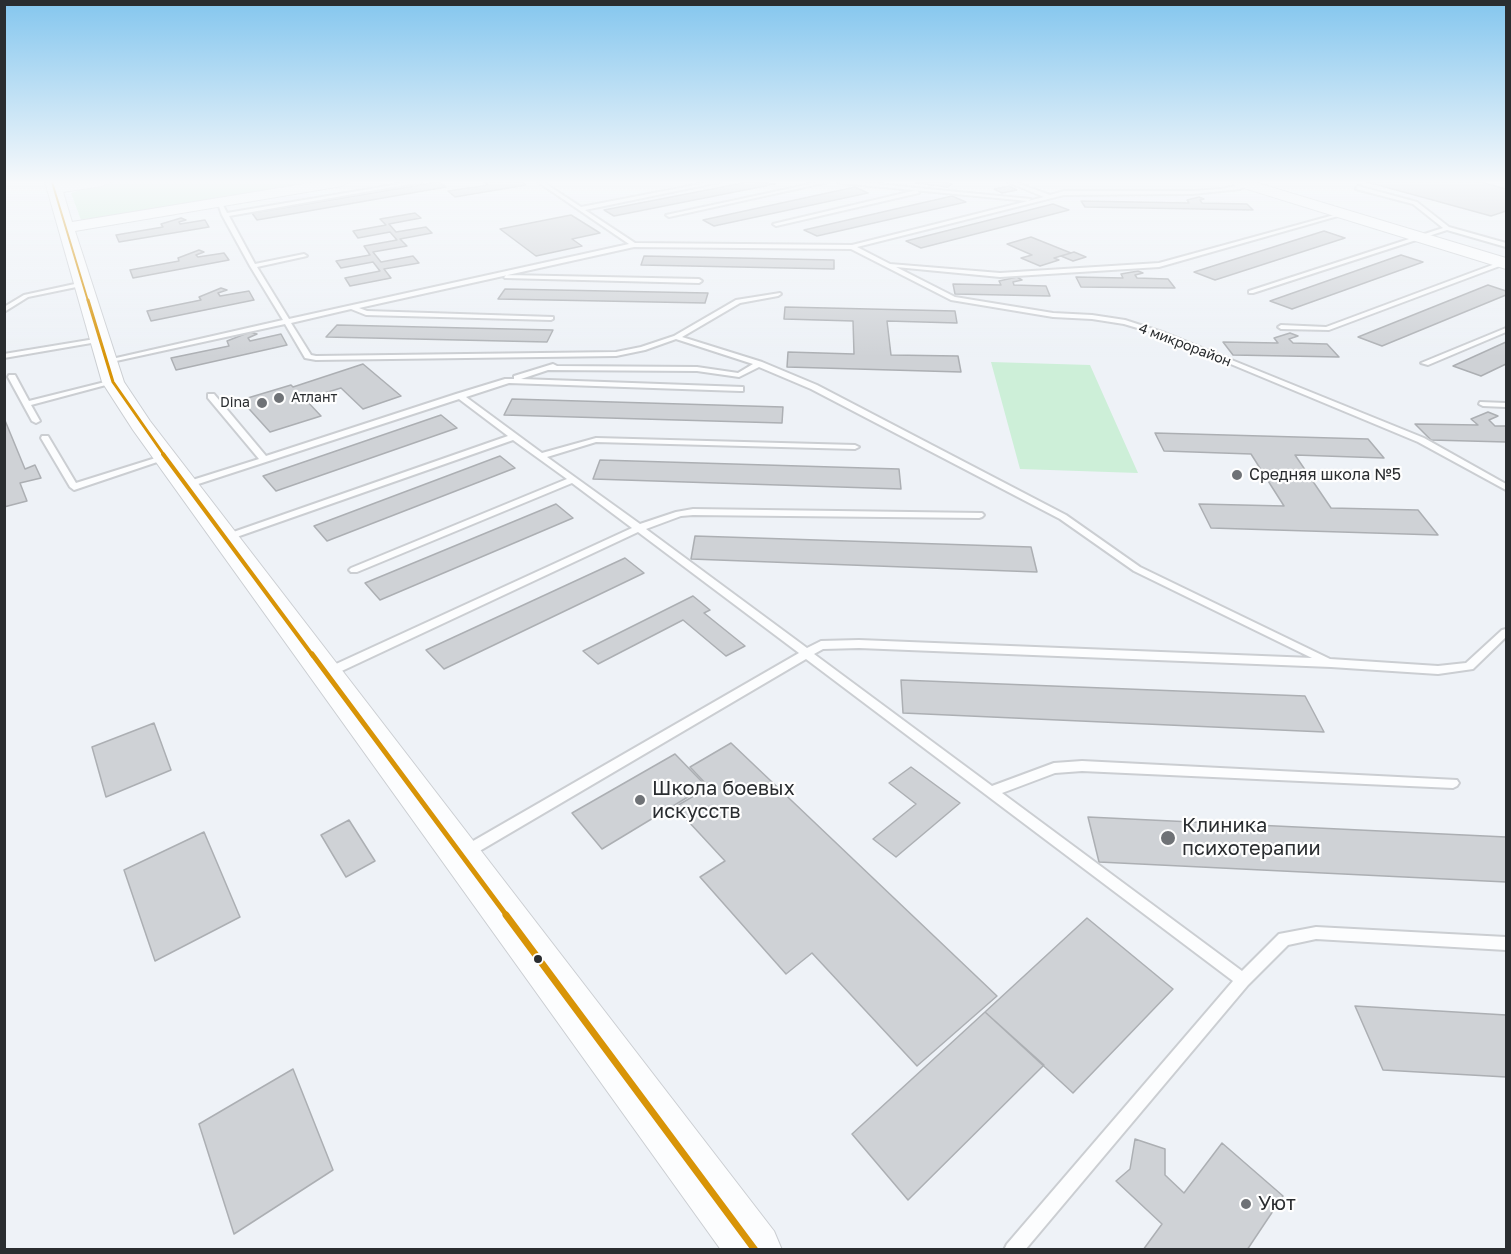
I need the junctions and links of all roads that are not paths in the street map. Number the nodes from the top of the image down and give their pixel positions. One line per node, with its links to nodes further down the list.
1 (70, 241): 17 (street)
2 (239, 241): 14 (lane)
3 (627, 241): 9 (lane)
4 (878, 241): 10 (lane)
5 (1246, 241): 13 (lane)
6 (1409, 241): 18 (lane)
7 (1435, 241): 12 (street)
8 (1472, 241): 12 (lane)
9 (634, 245): 10 (lane); 15 (lane)
10 (852, 247): 13 (lane, 4 микрорайон)
11 (304, 256): 14 (lane)
12 (1505, 257): 24 (lane)
13 (885, 264): 49 (lane, 4 микрорайон)
14 (253, 266): 23 (lane)
15 (488, 277): 16 (lane); 20 (lane)
16 (699, 281)
17 (84, 284): 21 (lane); 29 (street)
18 (1251, 292)
19 (778, 294): 26 (lane)
20 (351, 307): 22 (lane); 23 (lane)
21 (4, 310)
22 (552, 318)
23 (289, 321): 28 (lane); 29 (lane)
24 (1281, 327)
25 (1506, 330): 30 (lane)
26 (676, 337): 28 (lane); 31 (lane)
27 (4, 356): 29 (lane)
28 (584, 356): 32 (lane)
29 (107, 361): 38 (lane); 47 (street)
30 (1425, 363)
31 (759, 364): 32 (lane); 56 (lane)
32 (547, 368): 34 (lane)
33 (12, 376): 38 (lane)
34 (508, 381): 35 (lane); 37 (lane)
35 (740, 388)
36 (211, 396): 46 (lane)
37 (459, 396): 42 (lane); 46 (lane)
38 (27, 404): 41 (lane)
39 (1483, 404): 40 (lane)
40 (1506, 405)
41 (36, 421)
42 (513, 437): 45 (lane); 52 (lane)
43 (45, 438): 47 (lane)
44 (855, 447): 45 (lane)
45 (540, 456): 48 (lane)
46 (265, 460): 47 (lane)
47 (176, 472): 52 (street)
48 (573, 480): 51 (lane); 53 (lane)
49 (1506, 487)
50 (979, 515): 51 (lane)
51 (639, 528): 55 (lane); 57 (lane)
52 (225, 538): 57 (street)
53 (354, 570)
54 (1506, 632): 56 (lane)
55 (805, 653): 56 (lane); 59 (lane); 60 (lane)
56 (1331, 663)
57 (326, 673): 60 (street)
58 (1453, 783): 59 (lane)
59 (991, 792): 62 (lane)
60 (461, 855): 63 (street)
61 (1506, 945): 62 (lane)
62 (1243, 980): 64 (lane)
63 (755, 1250)
64 (1013, 1250)

